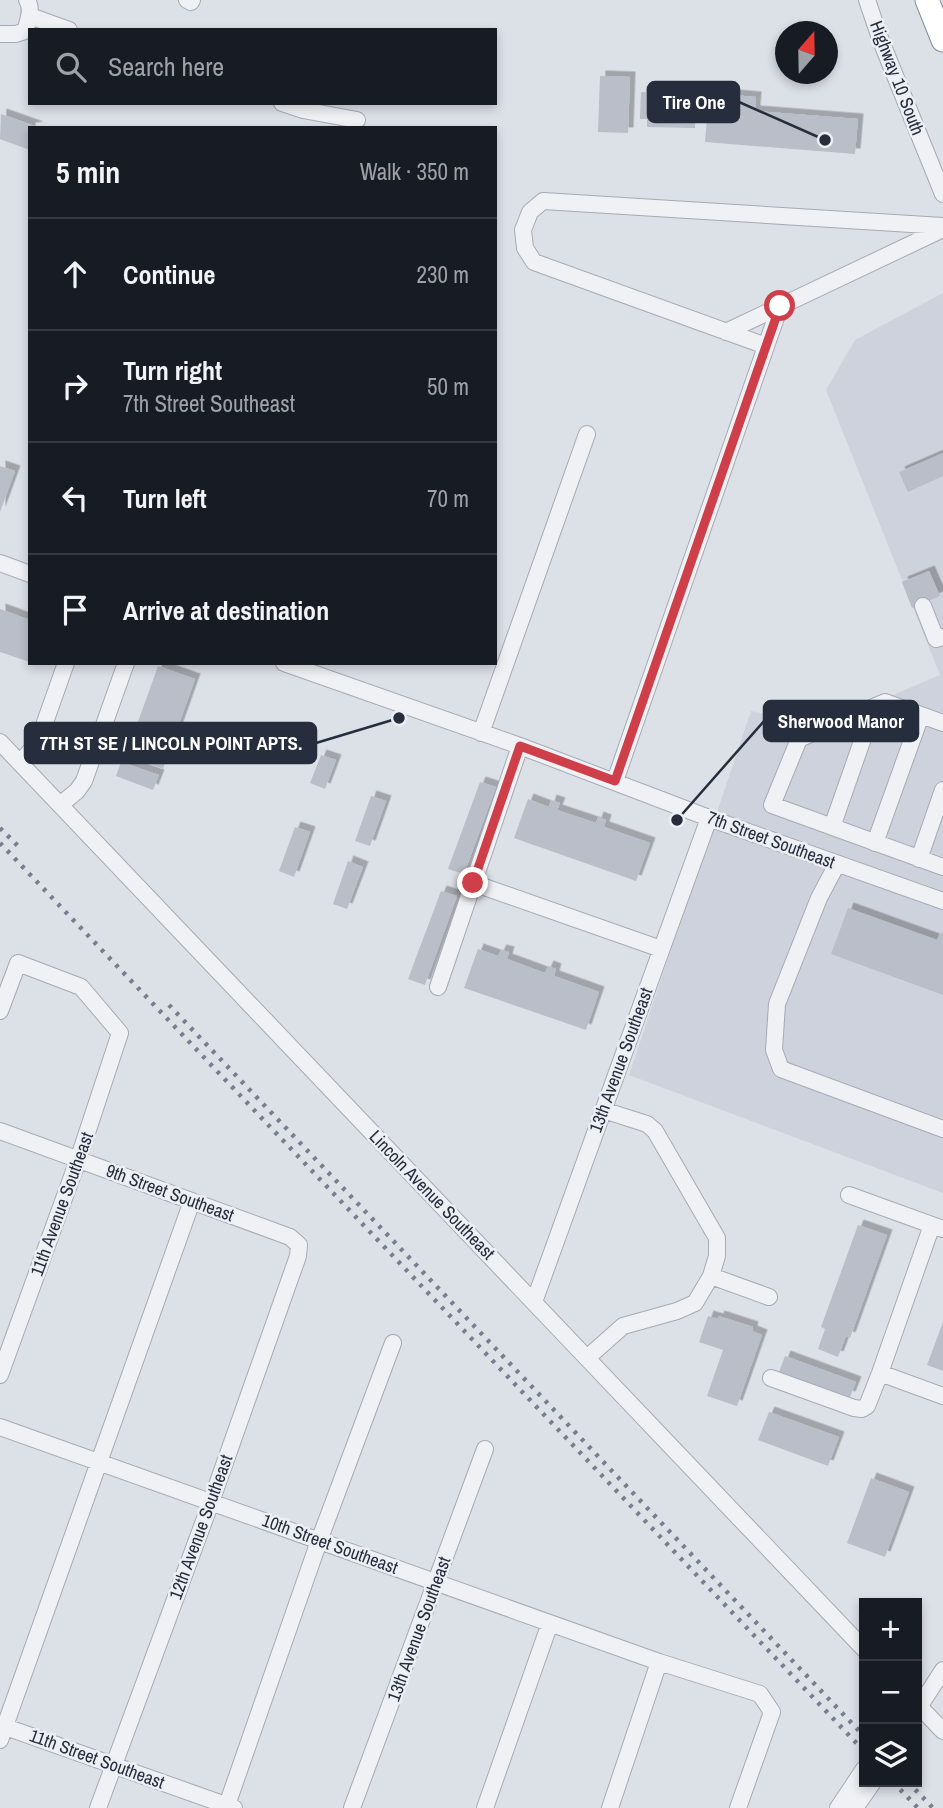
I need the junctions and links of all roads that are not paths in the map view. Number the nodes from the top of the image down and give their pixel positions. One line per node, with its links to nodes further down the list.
1 (187, 0): 2 (street)
2 (192, 0)
3 (867, 0): 11 (street, Highway 10 South)
4 (927, 0): 8 (highway)
5 (28, 8): 6 (street); 7 (street)
6 (65, 28)
7 (0, 34)
8 (943, 40)
9 (288, 105): 10 (street)
10 (357, 120)
11 (943, 194)
12 (943, 228): 13 (street); 14 (street)
13 (780, 306): 14 (street); 15 (street)
14 (726, 332): 15 (street)
15 (766, 346): 31 (street)
16 (587, 434): 27 (street)
17 (0, 563): 18 (street)
18 (28, 573)
19 (923, 606): 20 (street)
20 (943, 636)
21 (65, 665): 30 (street)
22 (125, 665): 33 (street)
23 (290, 665): 27 (street, 7th Street Southeast)
24 (874, 707): 25 (street); 35 (street); 35 (street)
25 (921, 715): 26 (street); 36 (street)
26 (943, 723)
27 (481, 733): 29 (street, 7th Street Southeast)
28 (0, 742): 30 (street, Lincoln Avenue Southeast)
29 (520, 746): 31 (street, 7th Street Southeast); 40 (street)
30 (20, 763): 33 (street, Lincoln Avenue Southeast)
31 (615, 781): 34 (street, 7th Street Southeast)
32 (943, 790): 37 (street)
33 (60, 805): 55 (street, Lincoln Avenue Southeast)
34 (709, 818): 38 (street, 7th Street Southeast); 42 (street, 13th Avenue Southeast)
35 (832, 827): 36 (street)
36 (875, 843): 37 (street)
37 (919, 859): 39 (street)
38 (837, 864): 41 (street, 7th Street Southeast); 46 (street)
39 (943, 867)
40 (473, 883): 42 (street); 43 (street)
41 (943, 901)
42 (661, 949): 45 (street, 13th Avenue Southeast)
43 (438, 987)
44 (0, 1011): 48 (street, 11th Avenue Southeast)
45 (603, 1110): 53 (street); 55 (street, 13th Avenue Southeast)
46 (943, 1129)
47 (0, 1131): 48 (street, 9th Street Southeast)
48 (78, 1160): 50 (street, 9th Street Southeast); 59 (street, 11th Avenue Southeast)
49 (849, 1195): 51 (street)
50 (192, 1201): 52 (street, 9th Street Southeast); 64 (street)
51 (938, 1227): 58 (street)
52 (299, 1245): 65 (street, 12th Avenue Southeast)
53 (711, 1276): 54 (street); 57 (street)
54 (769, 1297)
55 (534, 1302): 57 (street, Lincoln Avenue Southeast)
56 (393, 1343): 66 (street)
57 (587, 1358): 69 (street, Lincoln Avenue Southeast)
58 (880, 1373): 60 (street); 61 (street)
59 (0, 1375)
60 (771, 1378)
61 (943, 1396)
62 (0, 1427): 64 (street, 10th Street Southeast)
63 (485, 1450): 67 (street, 13th Avenue Southeast)
64 (99, 1462): 65 (street, 10th Street Southeast); 74 (street)
65 (211, 1502): 66 (street, 10th Street Southeast); 76 (street, 12th Avenue Southeast)
66 (319, 1541): 67 (street, 10th Street Southeast); 79 (street)
67 (436, 1583): 68 (street, 10th Street Southeast); 81 (street, 13th Avenue Southeast)
68 (550, 1623): 70 (street, 10th Street Southeast); 82 (street)
69 (859, 1644)
70 (659, 1662): 83 (street); 84 (street, 10th Street Southeast)
71 (943, 1670): 72 (street)
72 (922, 1700)
73 (922, 1710): 75 (street)
74 (2, 1730): 76 (street, 11th Street Southeast)
75 (943, 1731)
76 (113, 1765): 79 (street, 11th Street Southeast); 80 (street, 12th Avenue Southeast)
77 (859, 1776): 85 (street)
78 (870, 1787): 86 (street)
79 (229, 1807)
80 (98, 1808)
81 (352, 1808)
82 (485, 1808)
83 (610, 1808)
84 (738, 1808)
85 (838, 1808)
86 (855, 1808)

